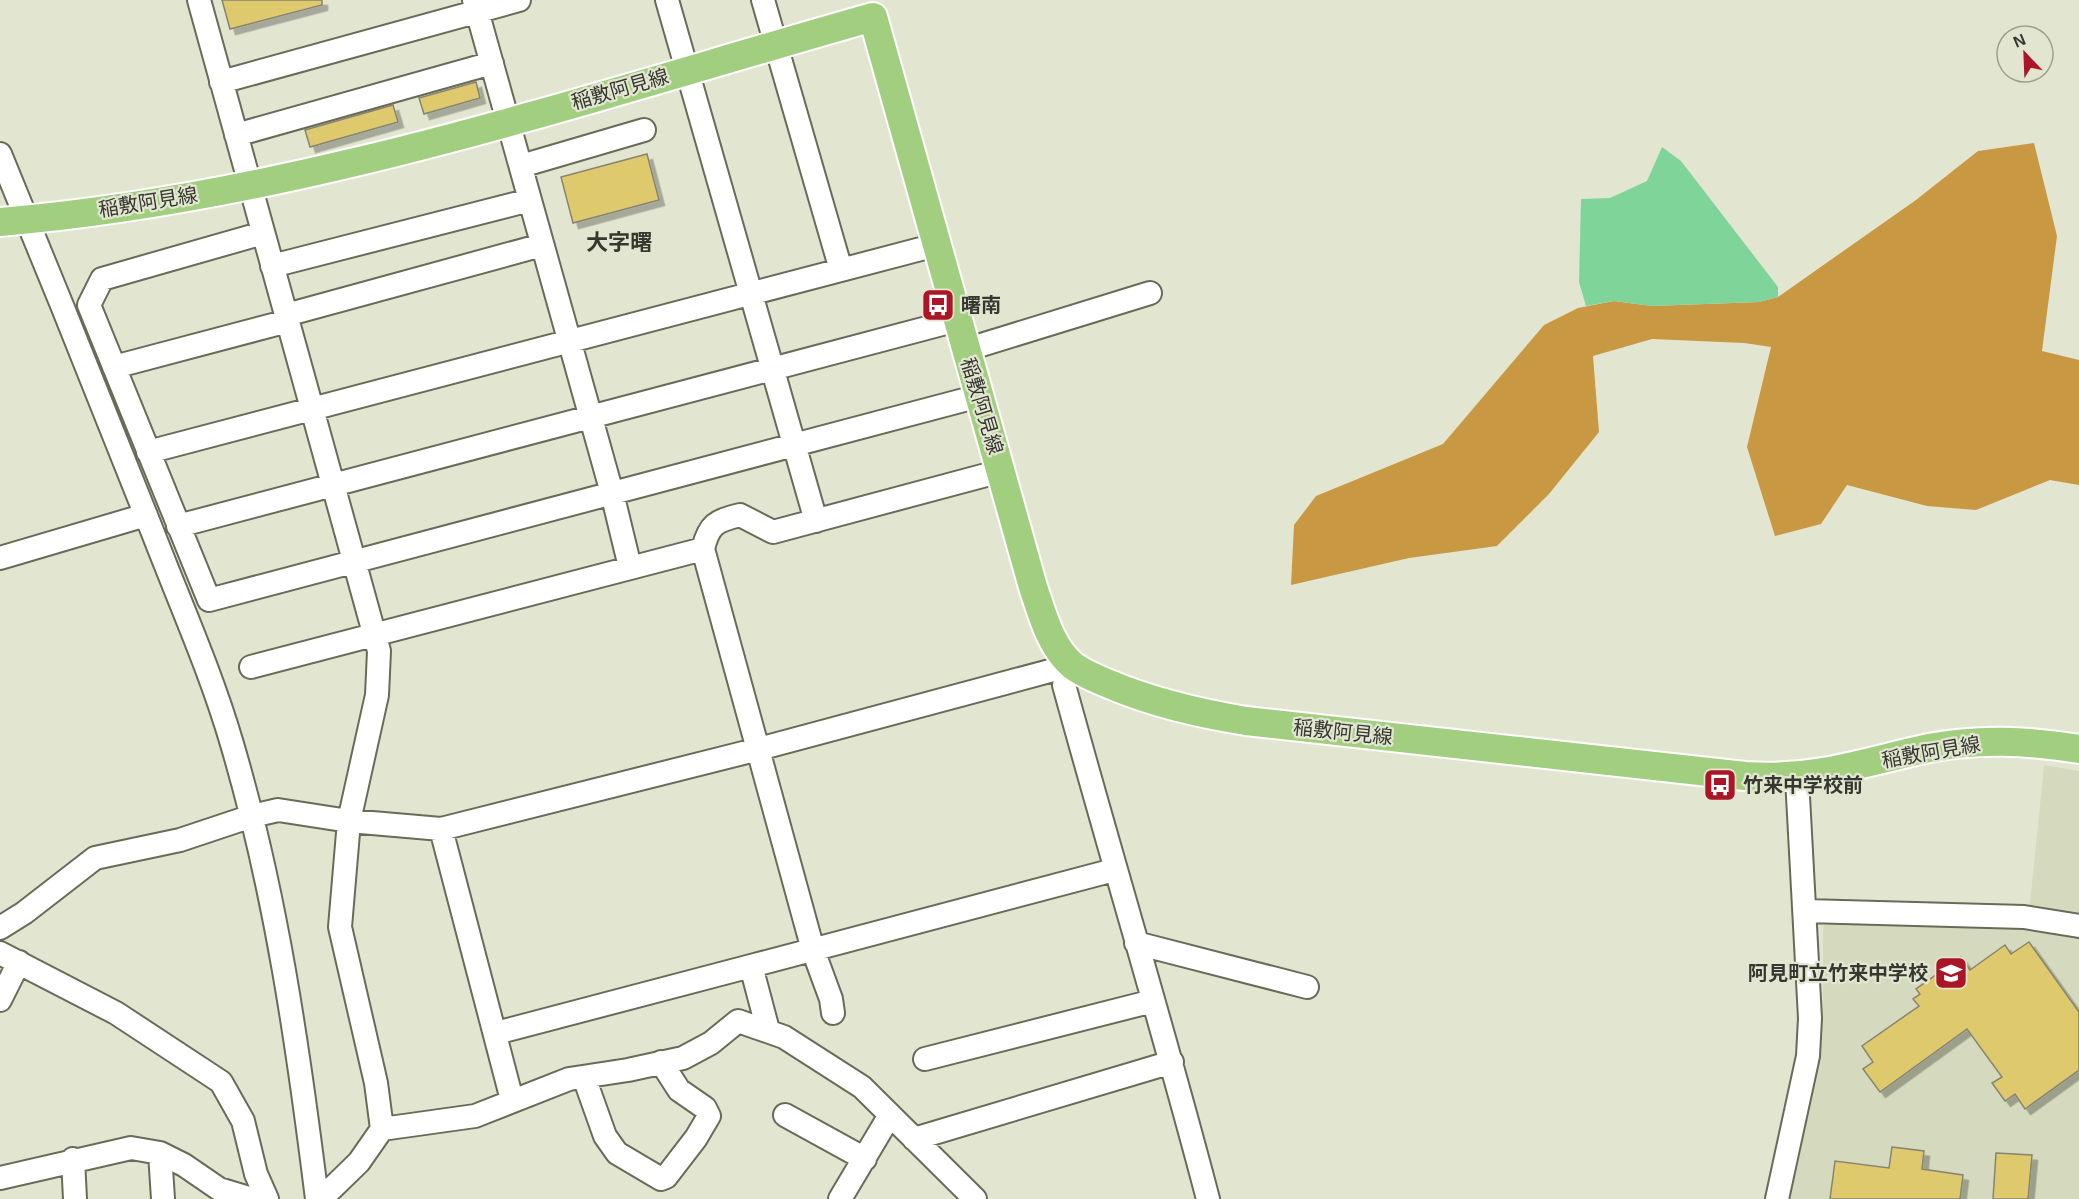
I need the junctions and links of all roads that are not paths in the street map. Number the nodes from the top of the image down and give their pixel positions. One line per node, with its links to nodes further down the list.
1 (199, 0): 10 (street)
2 (519, 0): 5 (street)
3 (667, 0): 9 (street)
4 (763, 0): 7 (street)
5 (476, 5): 8 (street); 10 (street)
6 (870, 9): 7 (main road, 稲敷阿見線); 21 (main road, 稲敷阿見線)
7 (776, 45): 9 (main road, 稲敷阿見線); 23 (street)
8 (492, 63): 11 (street); 13 (street)
9 (687, 70): 11 (main road, 稲敷阿見線); 25 (street)
10 (221, 82): 13 (street)
11 (509, 121): 15 (street); 16 (main road, 稲敷阿見線)
12 (644, 130): 15 (street)
13 (236, 135): 16 (street)
14 (0, 154): 18 (street)
15 (521, 166): 17 (street)
16 (250, 186): 18 (main road, 稲敷阿見線); 19 (street)
17 (530, 200): 20 (street); 22 (street)
18 (14, 221): 40 (street)
19 (263, 233): 22 (street); 30 (street)
20 (542, 244): 26 (street); 28 (street)
21 (936, 244): 23 (street); 27 (main road, 稲敷阿見線)
22 (272, 266): 26 (street)
23 (841, 270): 25 (street)
24 (1150, 293): 29 (street)
25 (750, 294): 28 (street); 31 (street)
26 (287, 318): 30 (street); 33 (street)
27 (957, 320): 29 (main road, 稲敷阿見線); 31 (street)
28 (568, 342): 33 (street); 34 (street)
29 (965, 350): 32 (main road, 稲敷阿見線)
30 (114, 368): 36 (street)
31 (772, 369): 34 (street); 35 (street)
32 (979, 396): 35 (street); 37 (main road, 稲敷阿見線)
33 (312, 409): 36 (street); 38 (street)
34 (590, 417): 38 (street); 39 (street)
35 (795, 445): 39 (street); 41 (street)
36 (148, 452): 42 (street)
37 (1001, 471): 41 (street); 48 (main road, 稲敷阿見線)
38 (334, 484): 42 (street); 45 (street)
39 (612, 493): 45 (street); 46 (street)
40 (146, 515): 44 (street); 53 (street)
41 (816, 521): 43 (street)
42 (178, 526): 45 (street)
43 (704, 549): 46 (street); 50 (street)
44 (0, 558)
45 (355, 561): 47 (street)
46 (630, 567): 47 (street)
47 (376, 636): 49 (street); 54 (street)
48 (1072, 665): 50 (street); 52 (main road, 稲敷阿見線); 56 (street)
49 (251, 667)
50 (759, 749): 55 (street); 61 (street)
51 (2079, 749): 52 (main road, 稲敷阿見線)
52 (1797, 778): 57 (street)
53 (252, 816): 54 (street); 59 (street); 87 (street)
54 (349, 821): 55 (street); 77 (street)
55 (441, 829): 69 (street)
56 (1114, 870): 60 (street); 61 (street)
57 (1806, 911): 58 (street); 91 (street)
58 (2079, 926)
59 (0, 928)
60 (1136, 943): 64 (street); 66 (street)
61 (813, 950): 63 (street); 67 (street)
62 (9, 958): 65 (street); 86 (street)
63 (751, 966): 68 (street); 69 (street)
64 (1307, 987)
65 (0, 1000)
66 (1153, 1001): 70 (street); 72 (street)
67 (834, 1013)
68 (768, 1030): 71 (street); 76 (street)
69 (495, 1033): 74 (street)
70 (925, 1059)
71 (661, 1062): 73 (street); 73 (street)
72 (1172, 1062): 78 (street); 90 (street)
73 (584, 1077): 74 (street)
74 (512, 1100): 77 (street)
75 (784, 1115): 80 (street)
76 (890, 1115): 78 (street); 80 (street)
77 (382, 1128): 87 (street)
78 (914, 1139): 89 (street)
79 (160, 1153): 81 (street); 84 (street); 85 (street)
80 (865, 1159): 88 (street)
81 (73, 1160): 82 (street); 83 (street)
82 (0, 1178)
83 (75, 1199)
84 (163, 1199)
85 (252, 1199)
86 (267, 1199)
87 (319, 1199)
88 (840, 1199)
89 (975, 1199)
90 (1208, 1199)
91 (1777, 1199)

